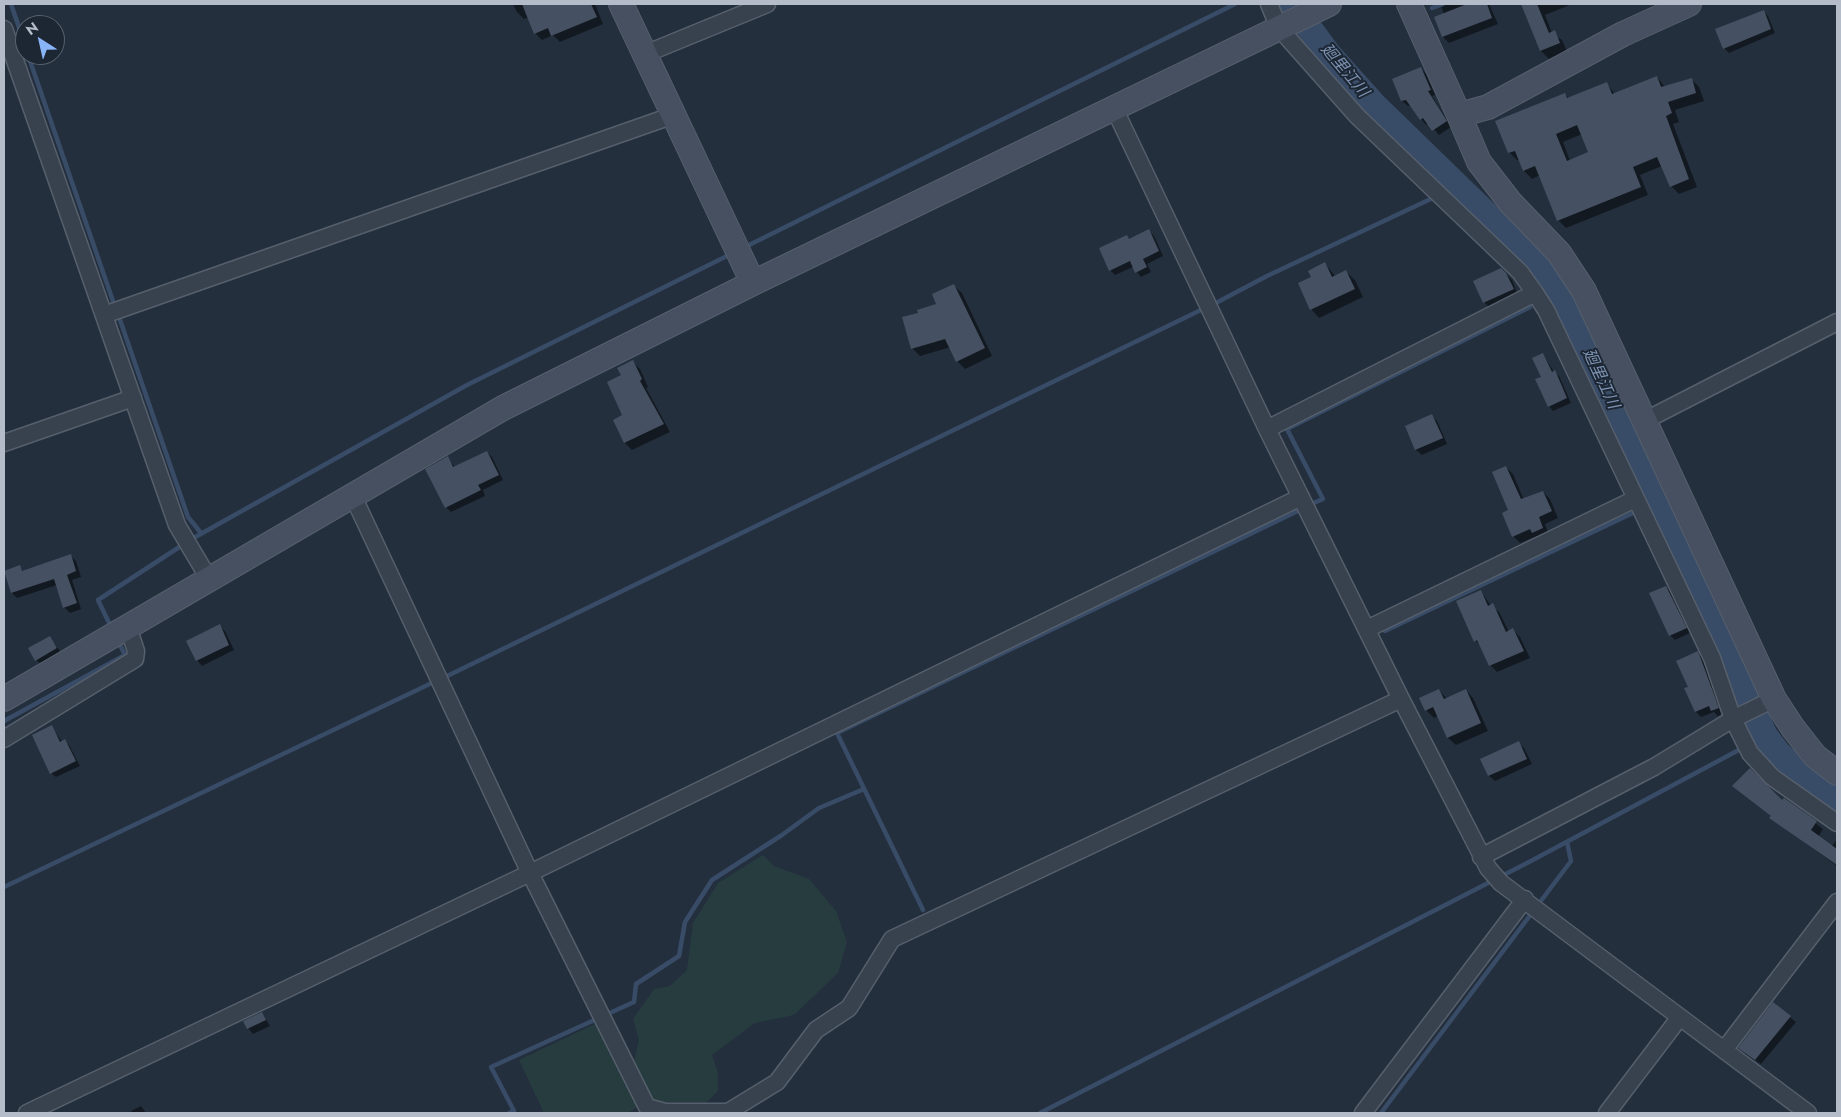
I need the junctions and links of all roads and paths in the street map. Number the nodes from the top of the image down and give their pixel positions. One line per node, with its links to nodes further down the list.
1 (621, 4): 9 (street)
2 (767, 4): 9 (street)
3 (1269, 4): 7 (street)
4 (1409, 4): 12 (street)
5 (1689, 4): 12 (street)
6 (1322, 5): 7 (street)
7 (1279, 28): 10 (street); 14 (street)
8 (5, 39): 15 (street)
9 (645, 54): 11 (street)
10 (1114, 108): 13 (street); 19 (street)
11 (674, 115): 13 (street); 15 (street)
12 (1459, 115): 18 (street)
13 (753, 283): 21 (street)
14 (1535, 293): 19 (street); 23 (street)
15 (112, 312): 17 (street)
16 (1837, 322): 18 (street)
17 (133, 398): 20 (street); 24 (street)
18 (1644, 421): 29 (street)
19 (1267, 429): 22 (street)
20 (4, 443)
21 (352, 494): 24 (street); 35 (street)
22 (1304, 504): 25 (street); 35 (street)
23 (1638, 506): 25 (street); 30 (street)
24 (209, 579): 26 (street)
25 (1366, 629): 28 (street)
26 (119, 632): 27 (street); 31 (street)
27 (4, 699)
28 (1401, 699): 34 (street); 41 (street)
29 (1770, 701): 30 (street); 32 (street)
30 (1736, 718): 33 (street); 34 (street)
31 (4, 739)
32 (1837, 773)
33 (1837, 823)
34 (1485, 863): 37 (street)
35 (530, 873): 40 (street); 41 (street)
36 (1837, 902): 39 (street)
37 (1532, 905): 38 (street); 42 (street)
38 (1680, 1017): 39 (street); 43 (street)
39 (1724, 1050): 44 (street)
40 (27, 1113)
41 (728, 1113)
42 (1363, 1113)
43 (1608, 1113)
44 (1808, 1113)

